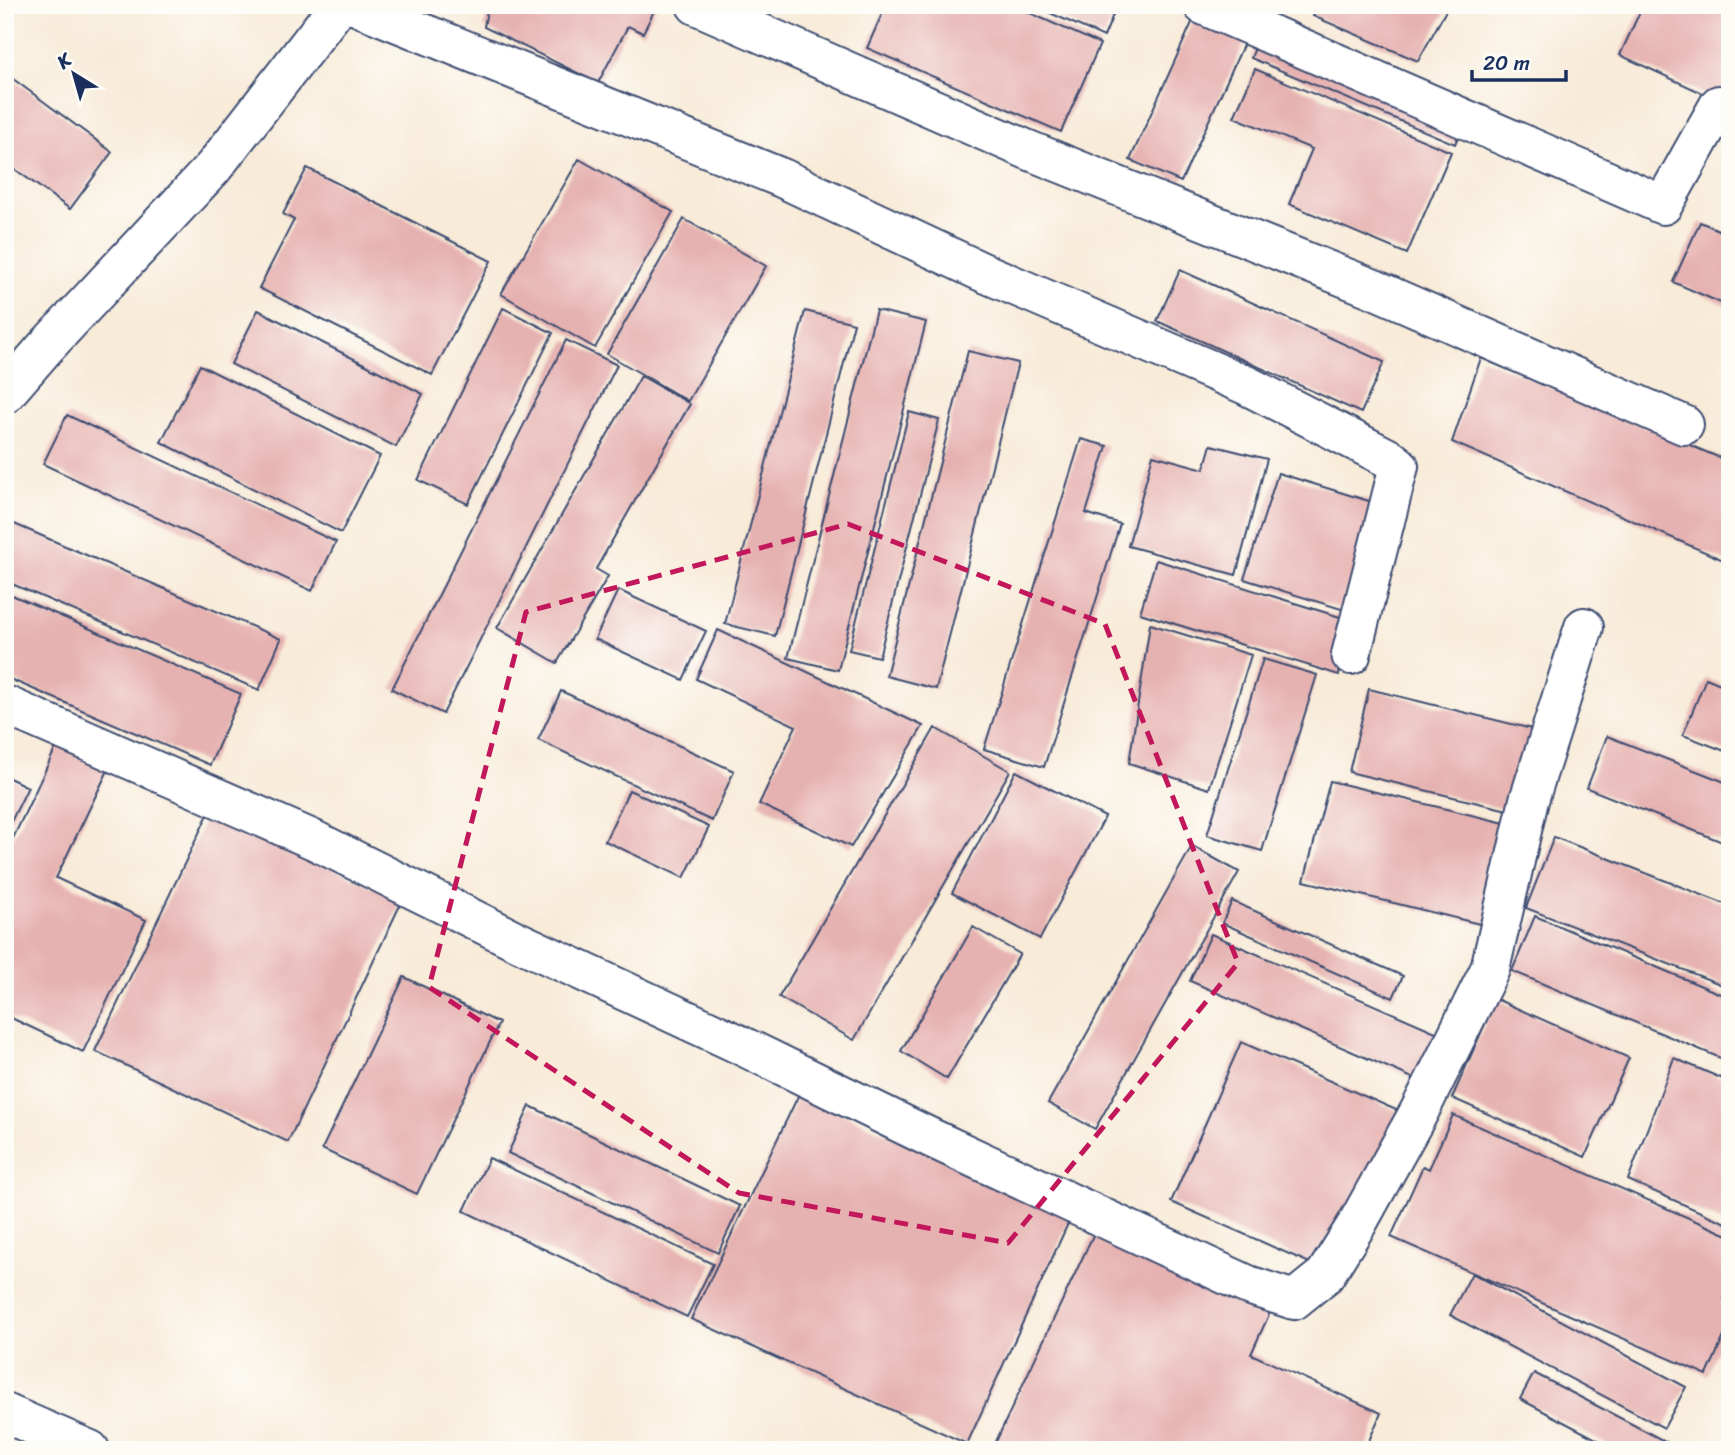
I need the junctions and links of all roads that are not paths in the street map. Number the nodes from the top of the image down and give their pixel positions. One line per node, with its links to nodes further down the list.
1 (339, 5): 6 (street)
2 (354, 5): 9 (street)
3 (696, 5): 7 (street)
4 (1213, 7): 5 (street)
5 (1719, 105)
6 (5, 394)
7 (1684, 425)
8 (1584, 627): 10 (street)
9 (1351, 655)
10 (5, 705)
11 (5, 1413): 12 (street)
12 (90, 1450)

